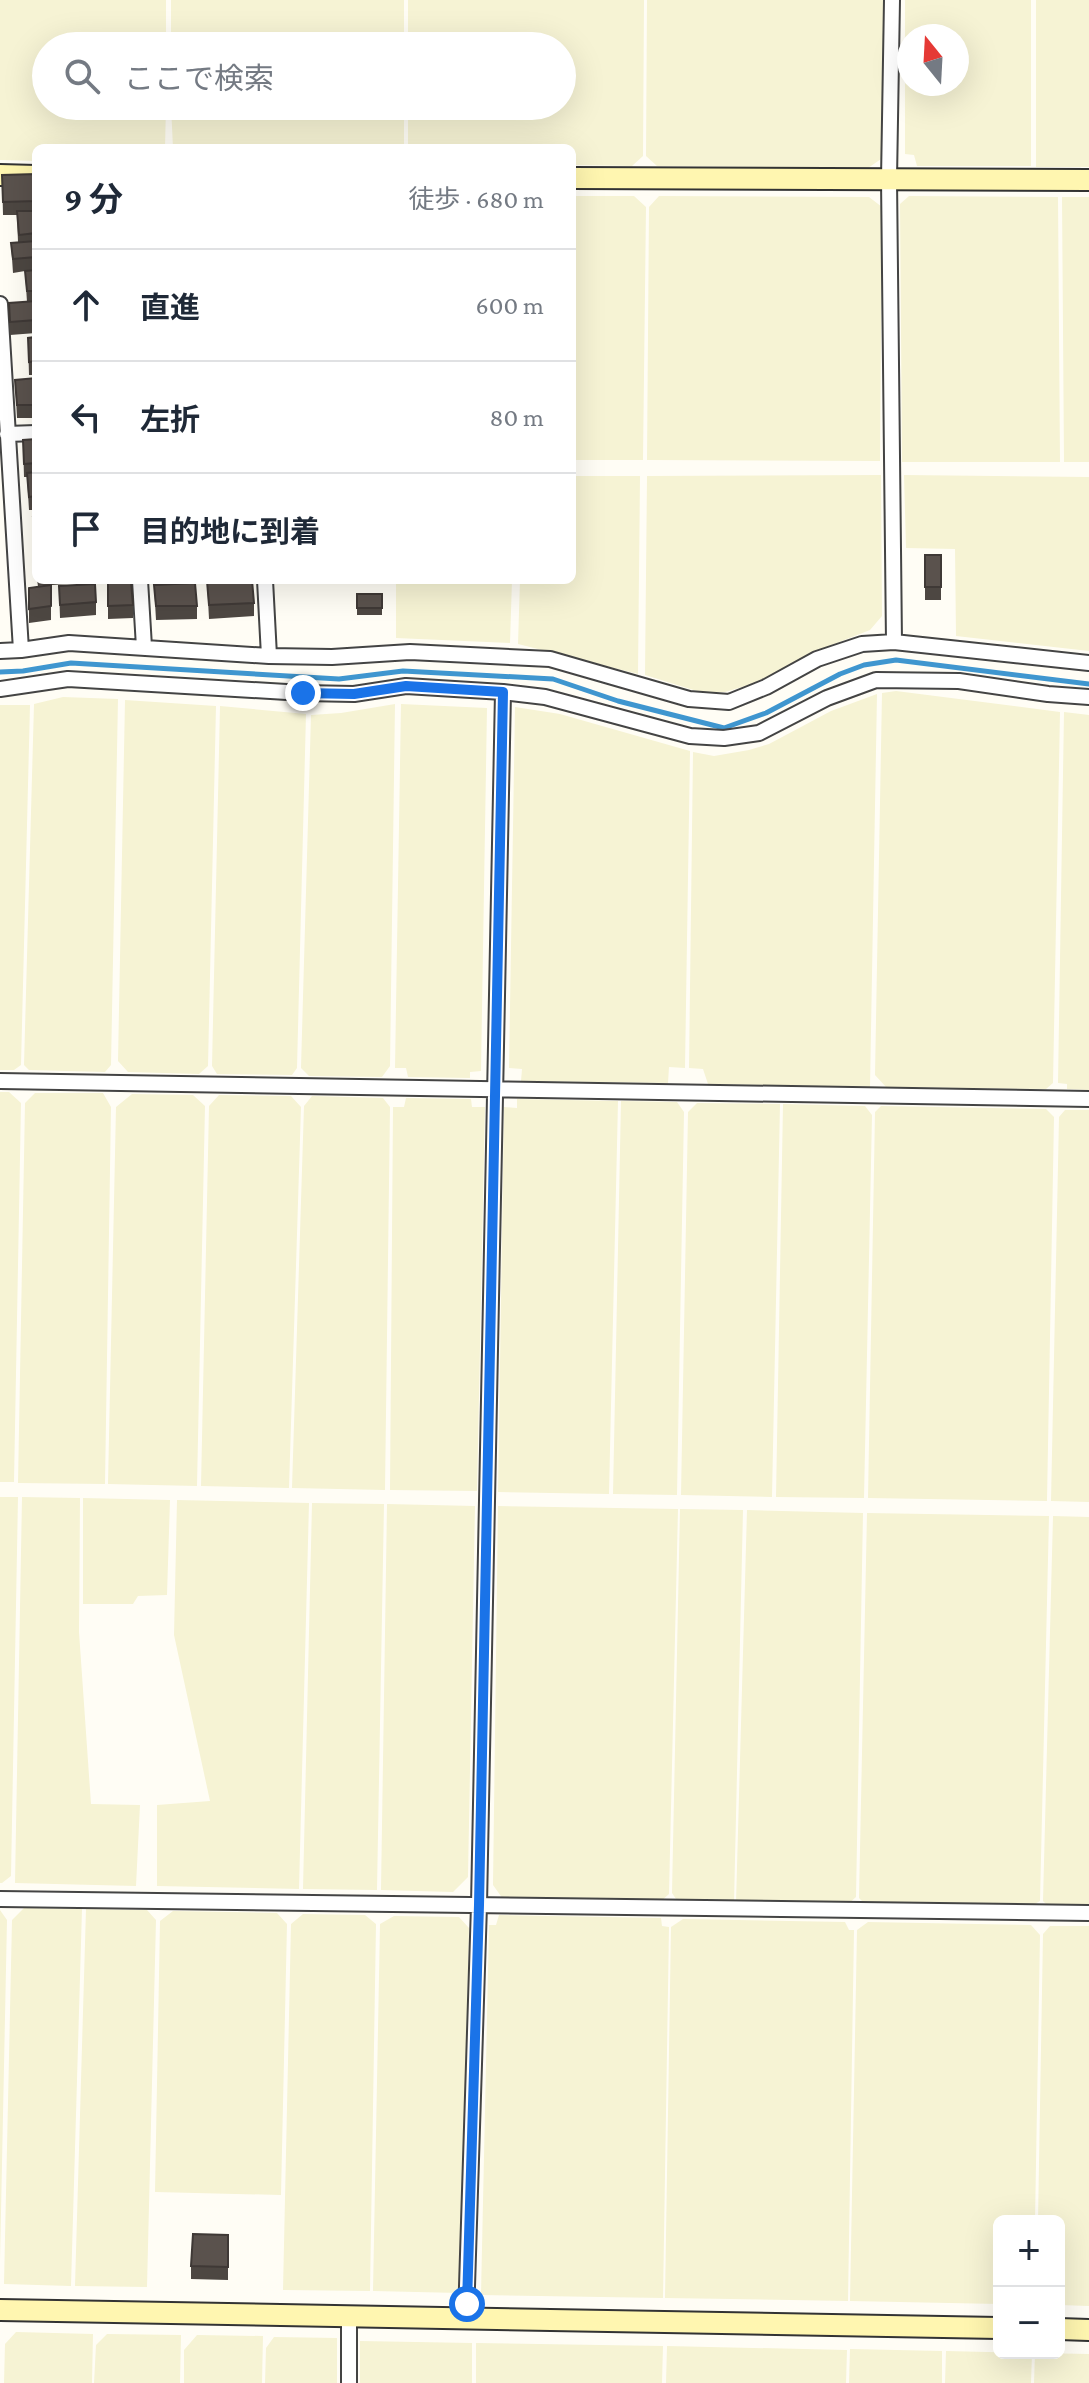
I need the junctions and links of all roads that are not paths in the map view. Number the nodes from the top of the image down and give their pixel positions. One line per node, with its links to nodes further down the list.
1 (892, 0): 5 (street)
2 (0, 175): 3 (street)
3 (32, 176)
4 (576, 178): 5 (street)
5 (889, 179): 6 (street); 12 (street)
6 (1089, 180)
7 (0, 304): 9 (street)
8 (32, 433): 9 (street)
9 (7, 434): 14 (street)
10 (140, 584): 13 (street)
11 (265, 584): 16 (street)
12 (894, 642): 16 (street); 17 (street)
13 (144, 647): 14 (street); 16 (street)
14 (21, 650): 15 (street)
15 (0, 651)
16 (269, 656)
17 (1089, 663)
18 (0, 689): 19 (street)
19 (503, 692): 20 (street); 22 (street)
20 (1089, 697)
21 (0, 1081): 22 (street)
22 (496, 1089): 23 (street); 25 (street)
23 (1089, 1099)
24 (0, 1899): 25 (street)
25 (479, 1905): 26 (street); 29 (street)
26 (1089, 1913)
27 (0, 2310): 28 (street)
28 (349, 2316): 29 (street); 33 (street)
29 (466, 2318): 30 (street)
30 (993, 2328)
31 (1065, 2329): 32 (street)
32 (1089, 2330)
33 (349, 2383)

